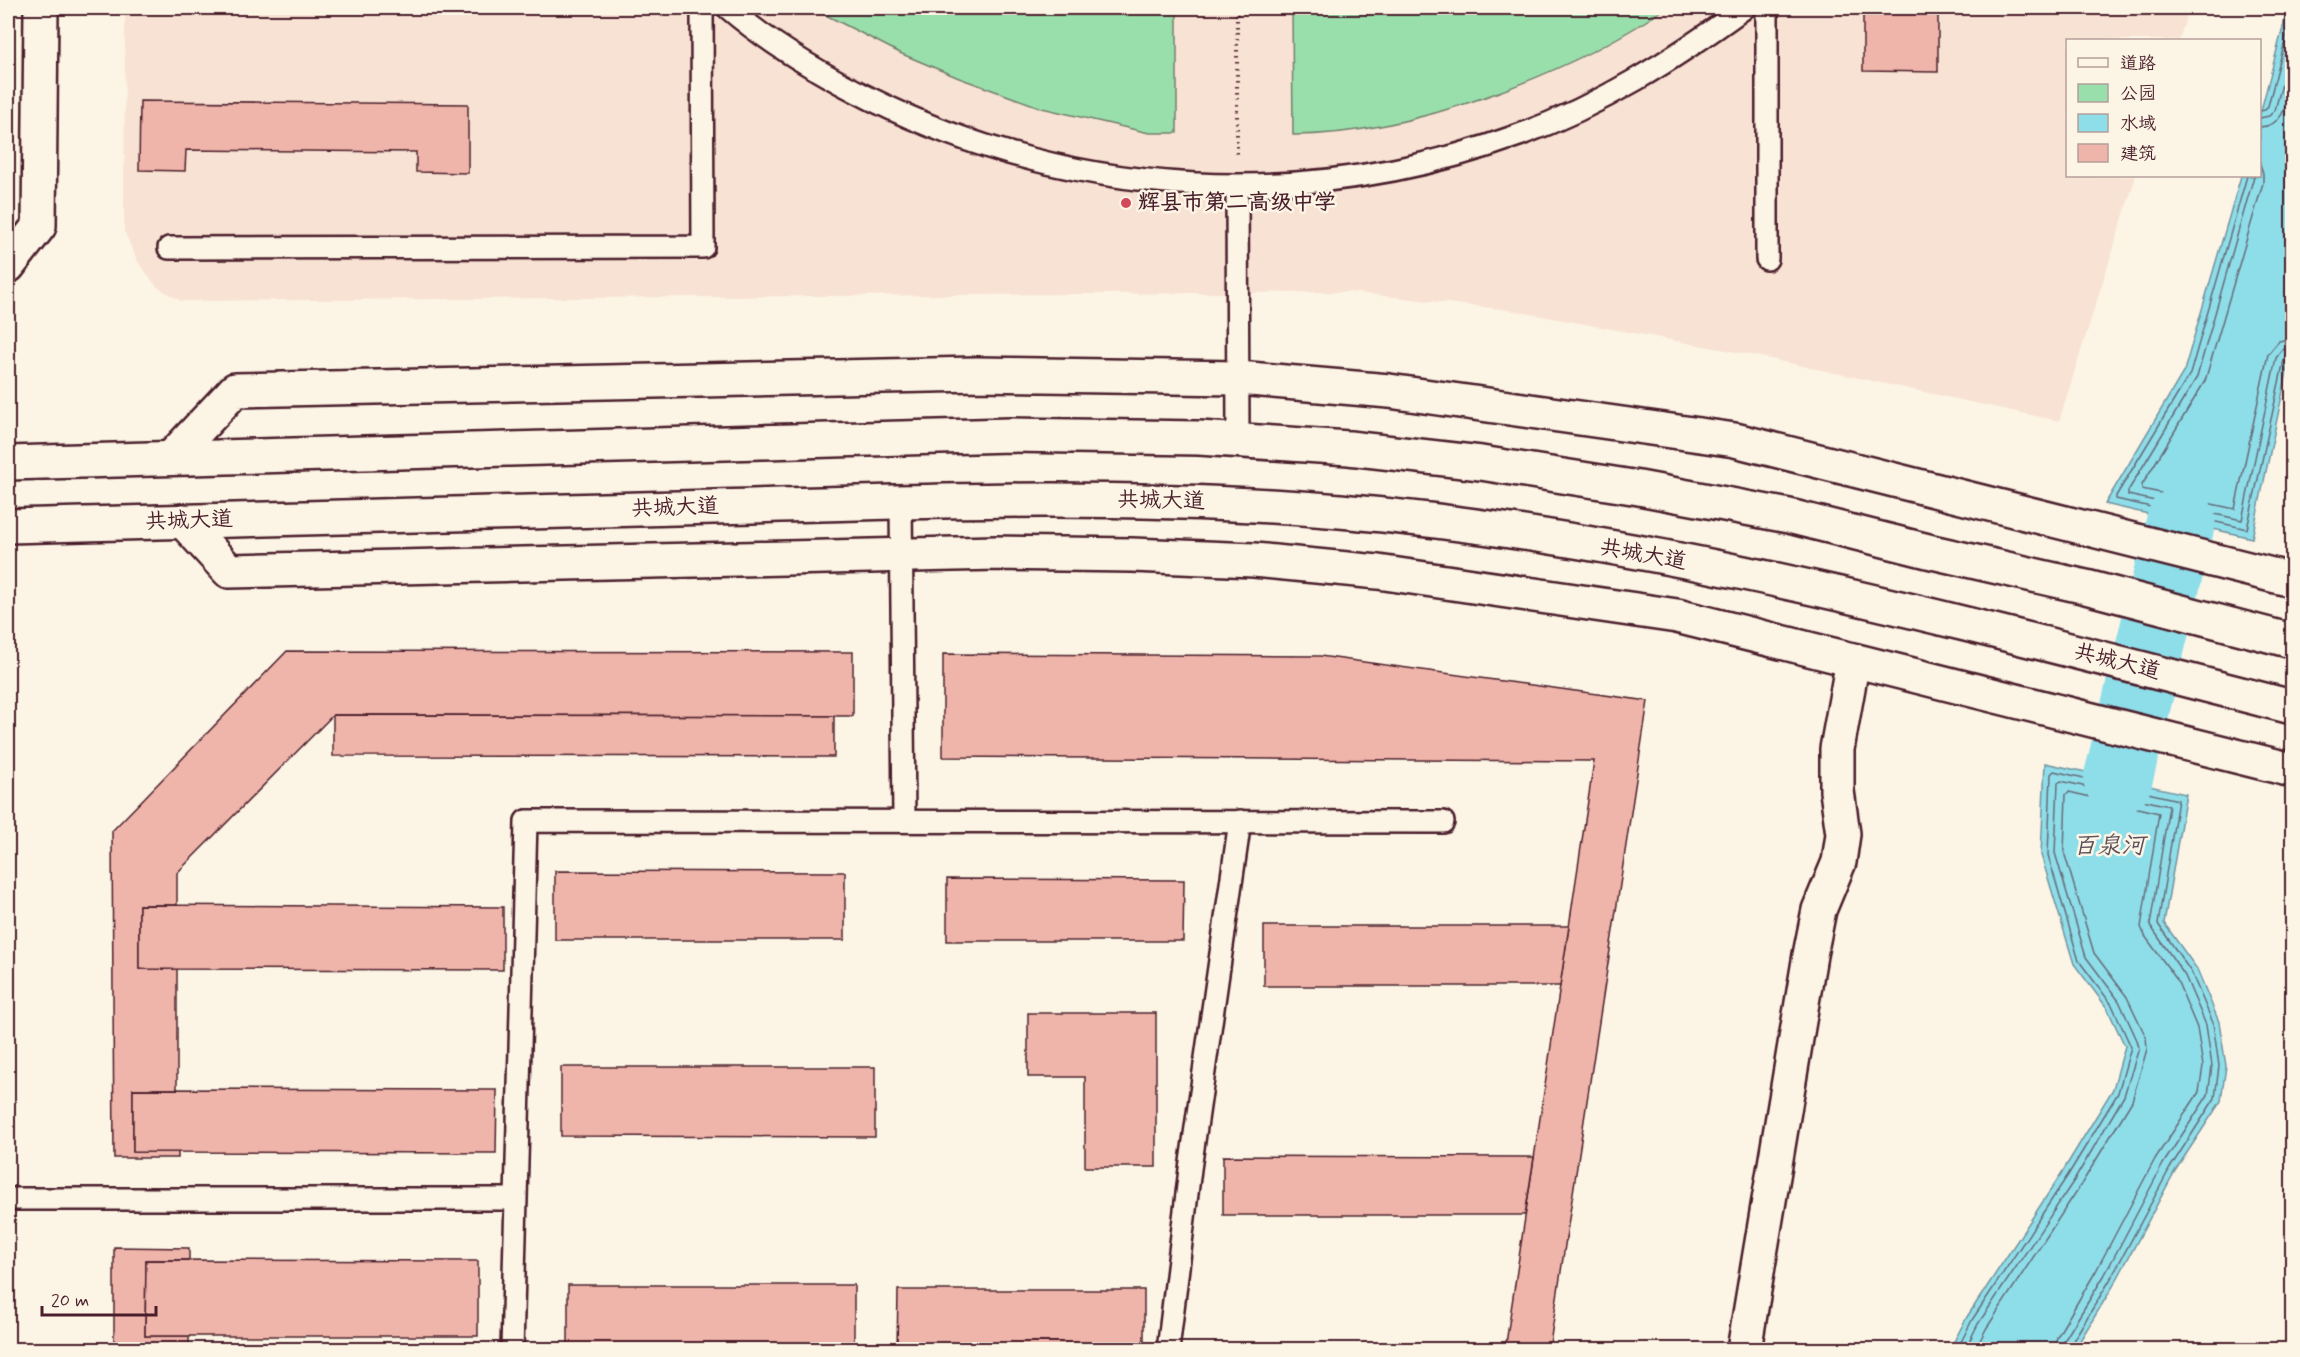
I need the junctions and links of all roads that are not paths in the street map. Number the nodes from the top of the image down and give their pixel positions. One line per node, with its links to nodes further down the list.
1 (41, 8): 9 (street)
2 (702, 8): 7 (lane)
3 (728, 8): 6 (lane)
4 (1744, 8): 6 (lane)
5 (1767, 8): 8 (lane)
6 (1237, 186): 10 (lane)
7 (169, 248)
8 (1767, 259)
9 (8, 266)
10 (1238, 378): 11 (lane); 12 (street); 18 (street)
11 (1238, 440): 12 (street); 19 (street)
12 (171, 458): 13 (street)
13 (8, 463)
14 (901, 502): 15 (street, 共城大道); 17 (lane); 21 (street, 共城大道)
15 (183, 521): 16 (street, 共城大道); 17 (street)
16 (8, 526)
17 (901, 555): 20 (street); 23 (lane)
18 (2292, 580)
19 (2292, 641)
20 (1853, 660): 22 (street); 30 (street)
21 (2292, 707)
22 (2292, 770)
23 (904, 821): 24 (lane); 27 (lane)
24 (1240, 821): 25 (lane); 29 (lane)
25 (1443, 822)
26 (8, 1199): 27 (lane)
27 (515, 1199): 28 (lane)
28 (512, 1350)
29 (1168, 1350)
30 (1744, 1350)

